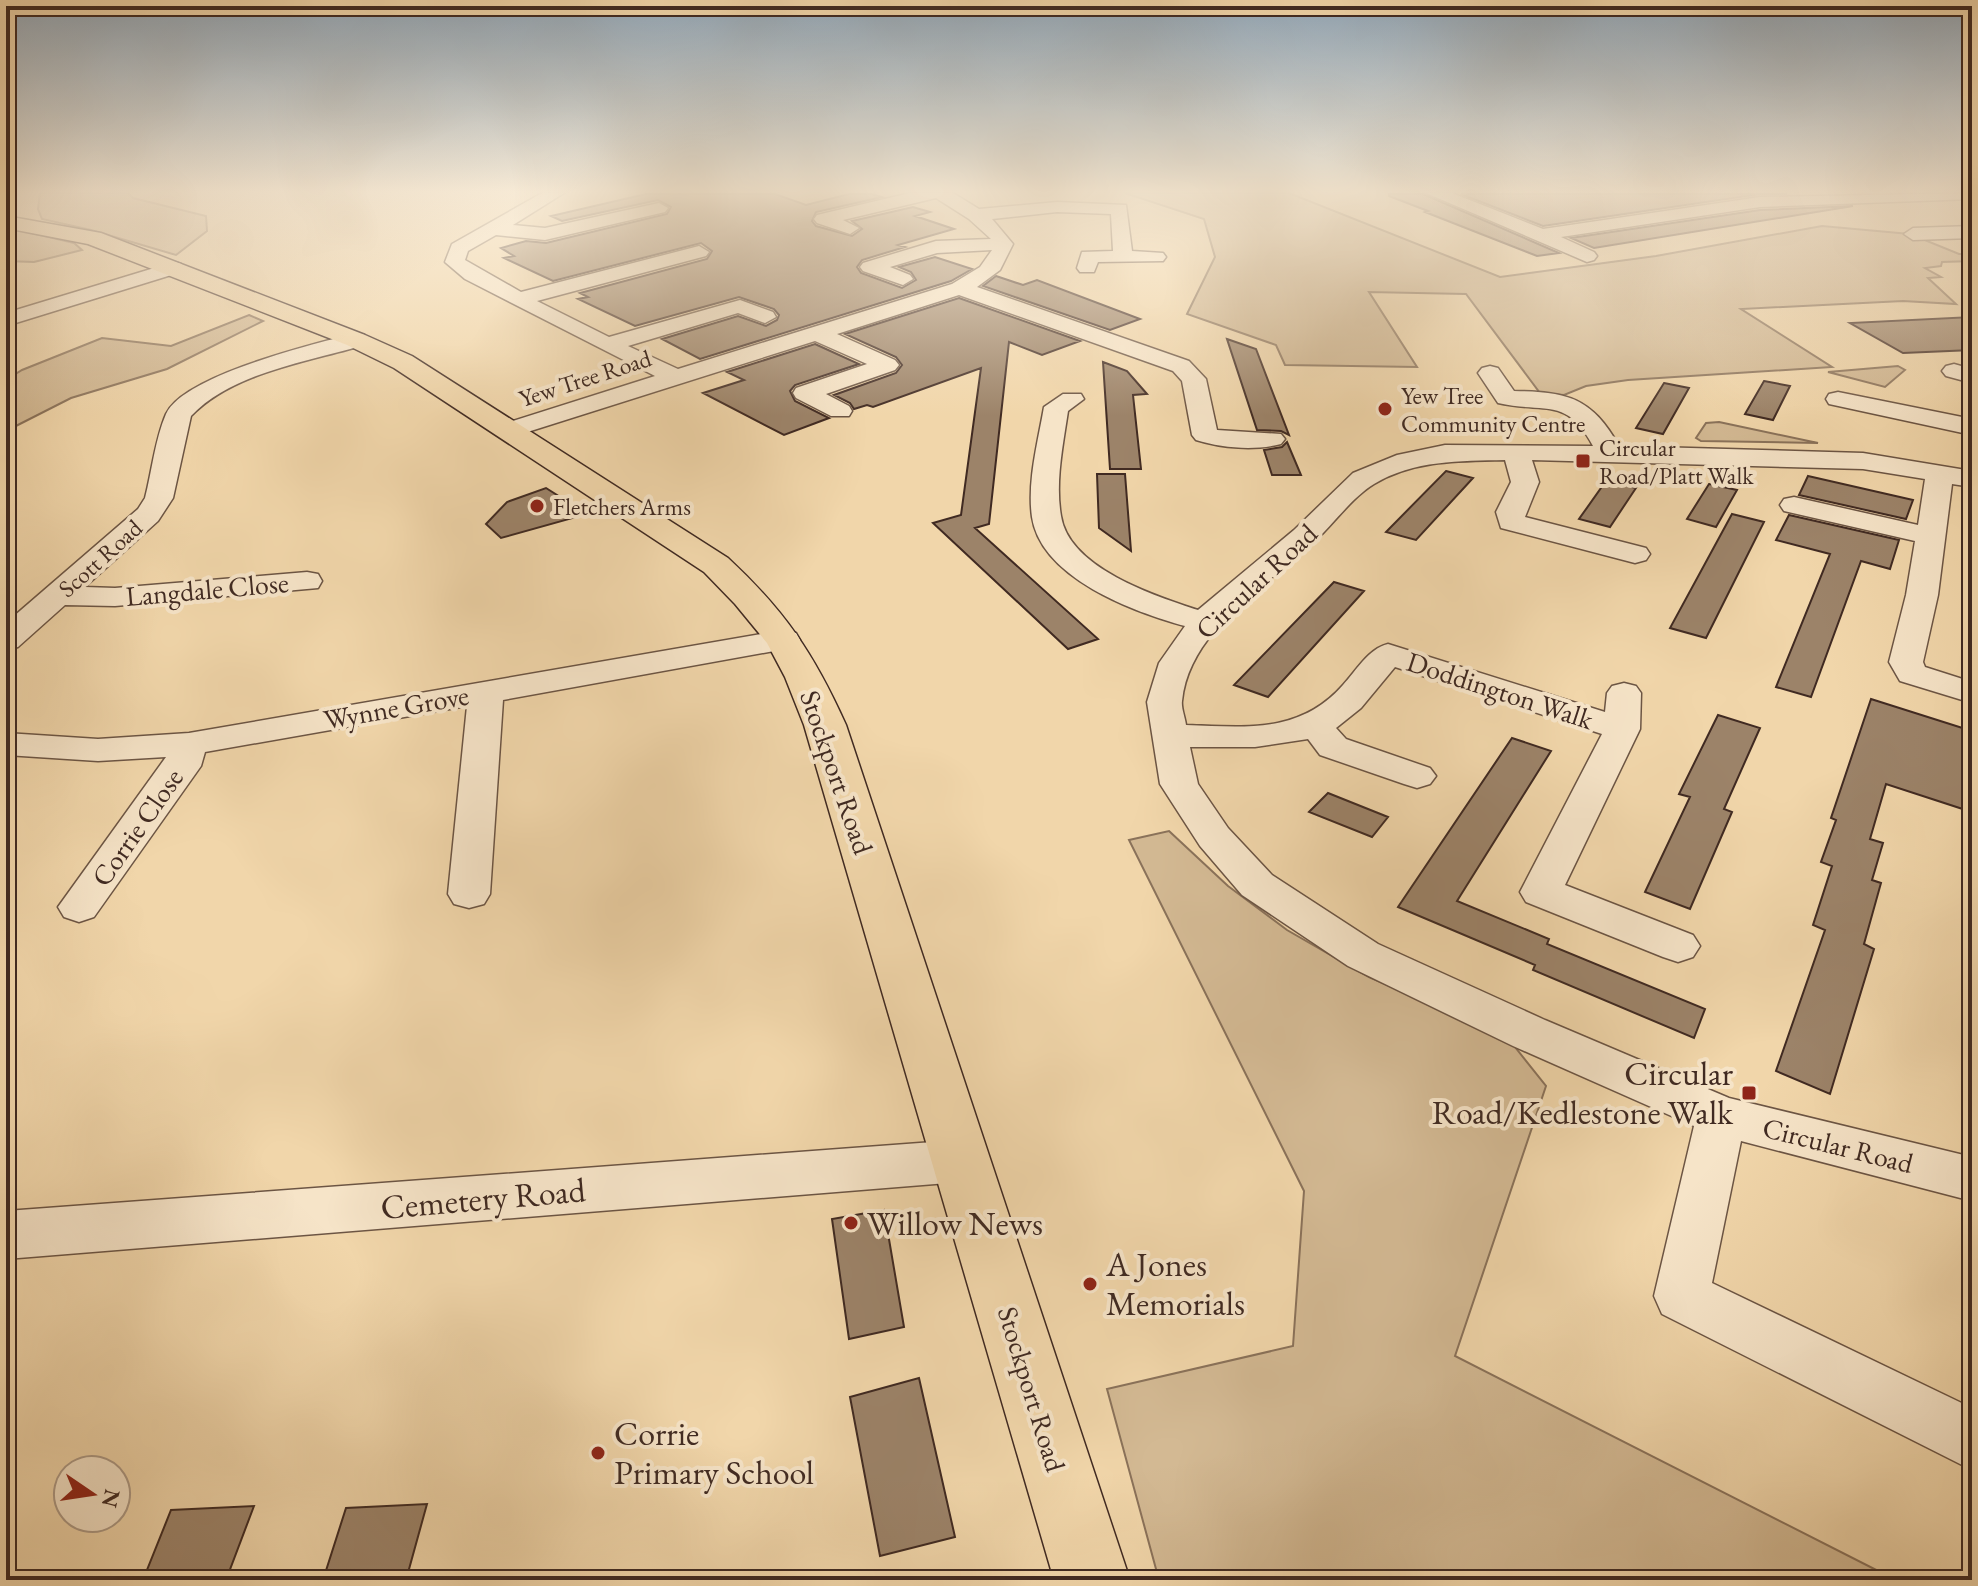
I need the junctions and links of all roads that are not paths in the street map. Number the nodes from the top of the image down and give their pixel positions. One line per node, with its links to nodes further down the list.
1 (464, 267): 8 (street, Yew Tree Road)
2 (655, 267): 8 (street)
3 (870, 267): 6 (street)
4 (994, 267): 7 (street, Yew Tree Road)
5 (174, 268): 10 (street); 12 (highway, Stockport Road)
6 (903, 279)
7 (959, 288): 11 (street, Yew Tree Road); 21 (street)
8 (519, 299): 13 (street, Yew Tree Road)
9 (765, 317): 13 (street)
10 (6, 320)
11 (817, 333): 15 (street, Yew Tree Road); 18 (street)
12 (356, 340): 20 (highway, Stockport Road); 29 (street, Scott Road)
13 (607, 345): 15 (street, Yew Tree Road)
14 (1490, 373): 23 (street)
15 (676, 377): 20 (street, Yew Tree Road)
16 (1072, 399): 30 (street)
17 (1838, 399): 19 (street)
18 (840, 411)
19 (1972, 427)
20 (509, 430): 32 (highway, Stockport Road)
21 (1272, 439)
22 (1516, 452): 23 (street, Circular Road); 27 (street); 30 (street, Circular Road)
23 (1610, 453): 24 (street, Circular Road)
24 (1956, 475): 26 (street)
25 (1794, 505): 26 (street)
26 (1930, 536): 34 (street)
27 (1636, 553)
28 (307, 581): 29 (street, Langdale Close)
29 (59, 595): 31 (street, Scott Road)
30 (1204, 622): 36 (street, Circular Road)
31 (6, 640)
32 (784, 640): 33 (street, Wynne Grove); 44 (highway, Stockport Road)
33 (486, 691): 38 (street, Wynne Grove); 40 (street)
34 (1972, 693)
35 (1315, 725): 36 (street, Doddington Walk); 39 (street); 42 (street, Doddington Walk)
36 (1170, 735): 43 (street, Circular Road)
37 (6, 744): 38 (street, Wynne Grove)
38 (189, 744): 41 (street, Corrie Close)
39 (1417, 776)
40 (469, 894)
41 (79, 907)
42 (1678, 946)
43 (1721, 1116): 45 (street, Circular Road); 47 (street)
44 (960, 1161): 46 (street, Cemetery Road); 48 (highway, Stockport Road)
45 (1972, 1179)
46 (6, 1235)
47 (1972, 1440)
48 (1092, 1580)

